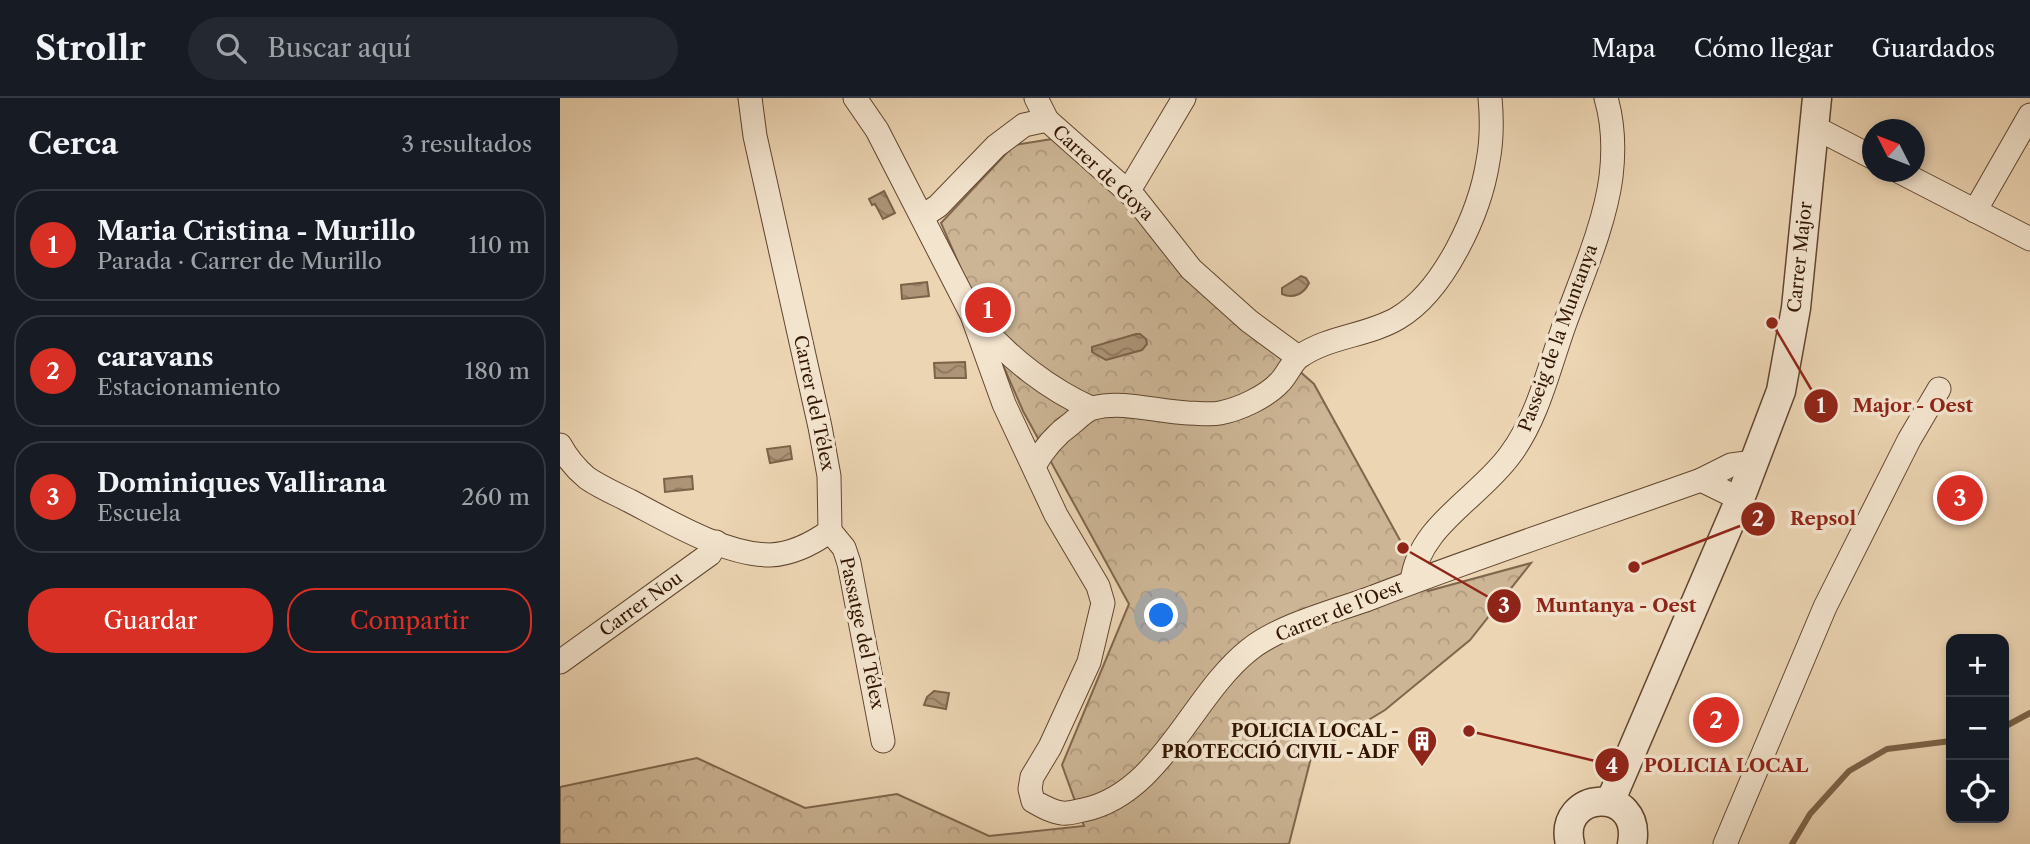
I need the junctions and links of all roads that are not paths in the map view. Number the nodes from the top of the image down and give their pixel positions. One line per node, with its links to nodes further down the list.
1 (750, 98): 26 (street, Carrer del Télex)
2 (855, 98): 15 (street)
3 (1036, 98): 9 (street, Carrer de Goya)
4 (1184, 98): 13 (street)
5 (1490, 98): 18 (street)
6 (1606, 98): 28 (street, Passeig de la Muntanya)
7 (1817, 98): 10 (street, Carrer Major)
8 (2030, 115): 14 (street)
9 (1047, 120): 13 (street, Carrer de Goya); 15 (street)
10 (1814, 127): 11 (street); 22 (street, Carrer Major)
11 (1862, 153)
12 (1919, 182): 14 (street)
13 (1128, 192): 18 (street, Carrer de Goya)
14 (1975, 211): 16 (street)
15 (923, 216): 17 (street)
16 (2030, 239)
17 (972, 316): 20 (street); 23 (street)
18 (1298, 357): 20 (street)
19 (1939, 389): 34 (street)
20 (1091, 408): 23 (street)
21 (560, 445): 27 (street)
22 (1754, 462): 24 (street, Carrer de l'Oest); 25 (street, Carrer Major)
23 (1034, 467): 28 (street, Carrer de l'Oest)
24 (1701, 480): 25 (street); 28 (street, Carrer de l'Oest)
25 (1740, 499): 31 (street, Carrer Major)
26 (830, 531): 27 (street); 30 (street, Passatge del Télex)
27 (716, 542): 29 (street, Carrer Nou)
28 (1412, 582)
29 (560, 662)
30 (883, 741)
31 (1610, 802): 32 (street); 33 (street)
32 (1570, 844)
33 (1632, 844)
34 (1725, 844)

